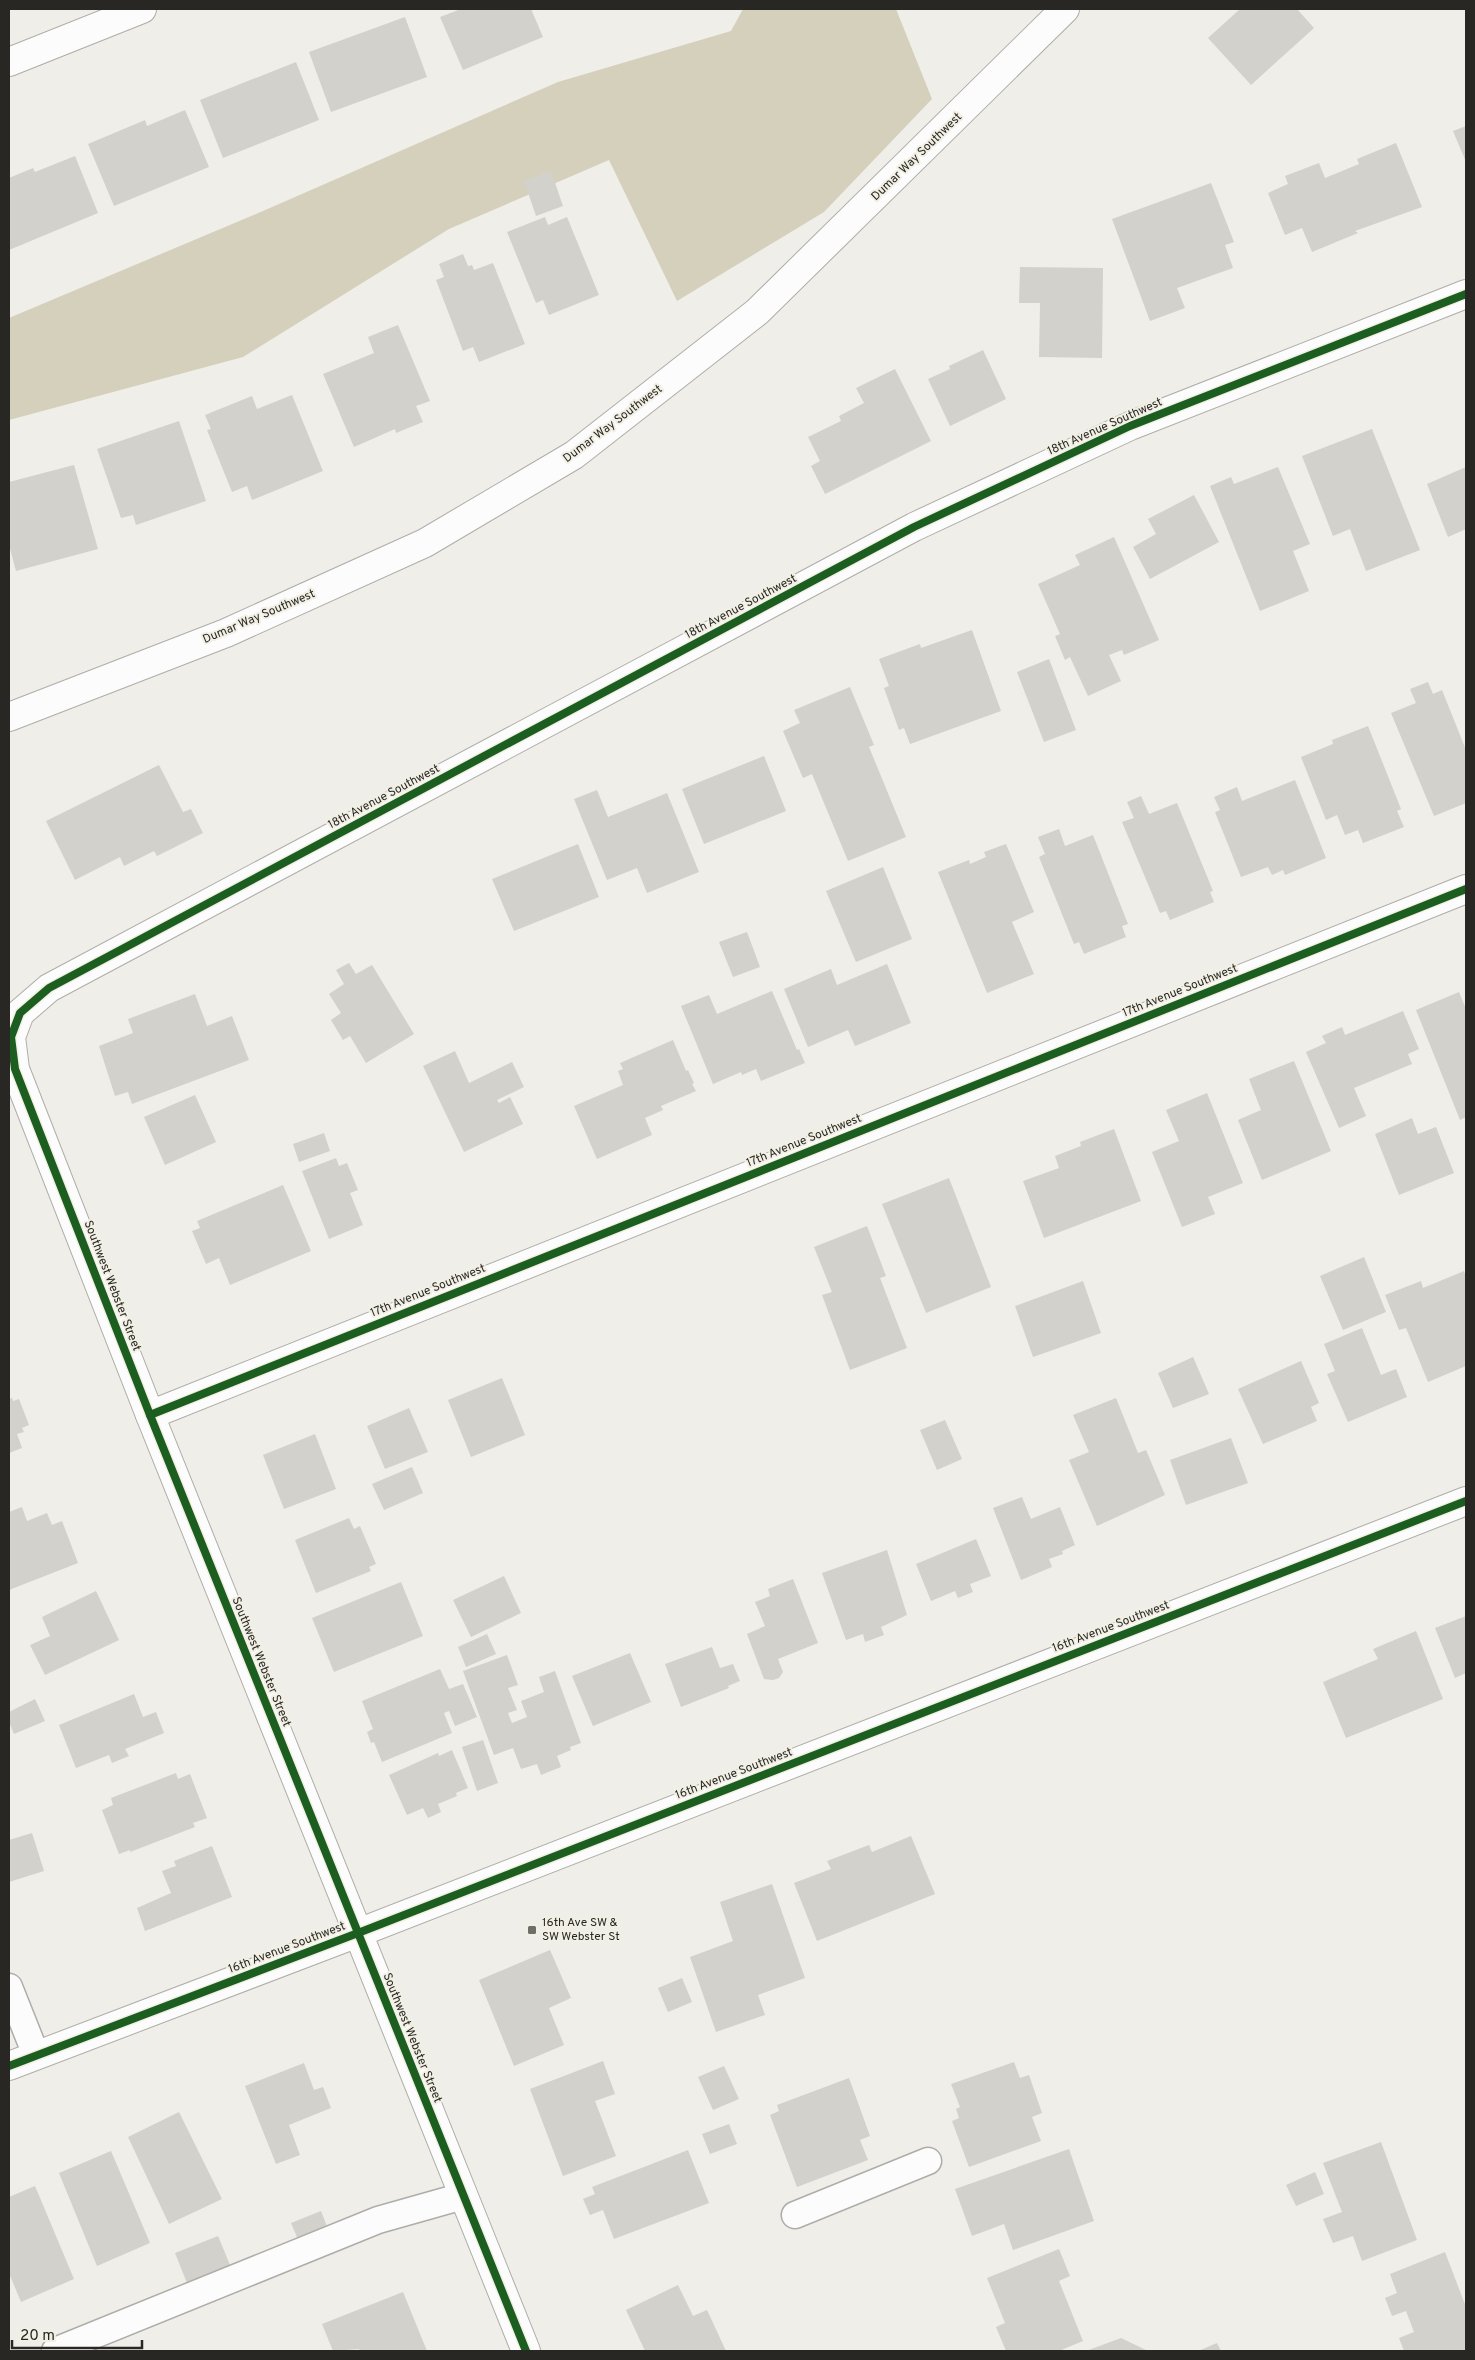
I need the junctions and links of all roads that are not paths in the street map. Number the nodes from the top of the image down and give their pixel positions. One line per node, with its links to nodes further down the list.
1 (142, 9): 3 (street)
2 (1065, 9): 5 (street, Dumar Way Southwest)
3 (9, 62)
4 (1466, 294): 7 (street, 18th Avenue Southwest)
5 (9, 717)
6 (1466, 888): 8 (street, 17th Avenue Southwest)
7 (49, 988): 8 (street, Southwest Webster Street)
8 (150, 1415): 10 (street, Southwest Webster Street)
9 (1466, 1501): 10 (street, 16th Avenue Southwest)
10 (358, 1933): 12 (street, 16th Avenue Southwest); 15 (street, Southwest Webster Street)
11 (9, 1988): 12 (lane)
12 (36, 2056): 13 (street, 16th Avenue Southwest)
13 (9, 2066)
14 (928, 2161): 16 (lane)
15 (463, 2196): 17 (lane); 18 (street, Southwest Webster Street)
16 (795, 2215)
17 (55, 2351)
18 (526, 2351)

